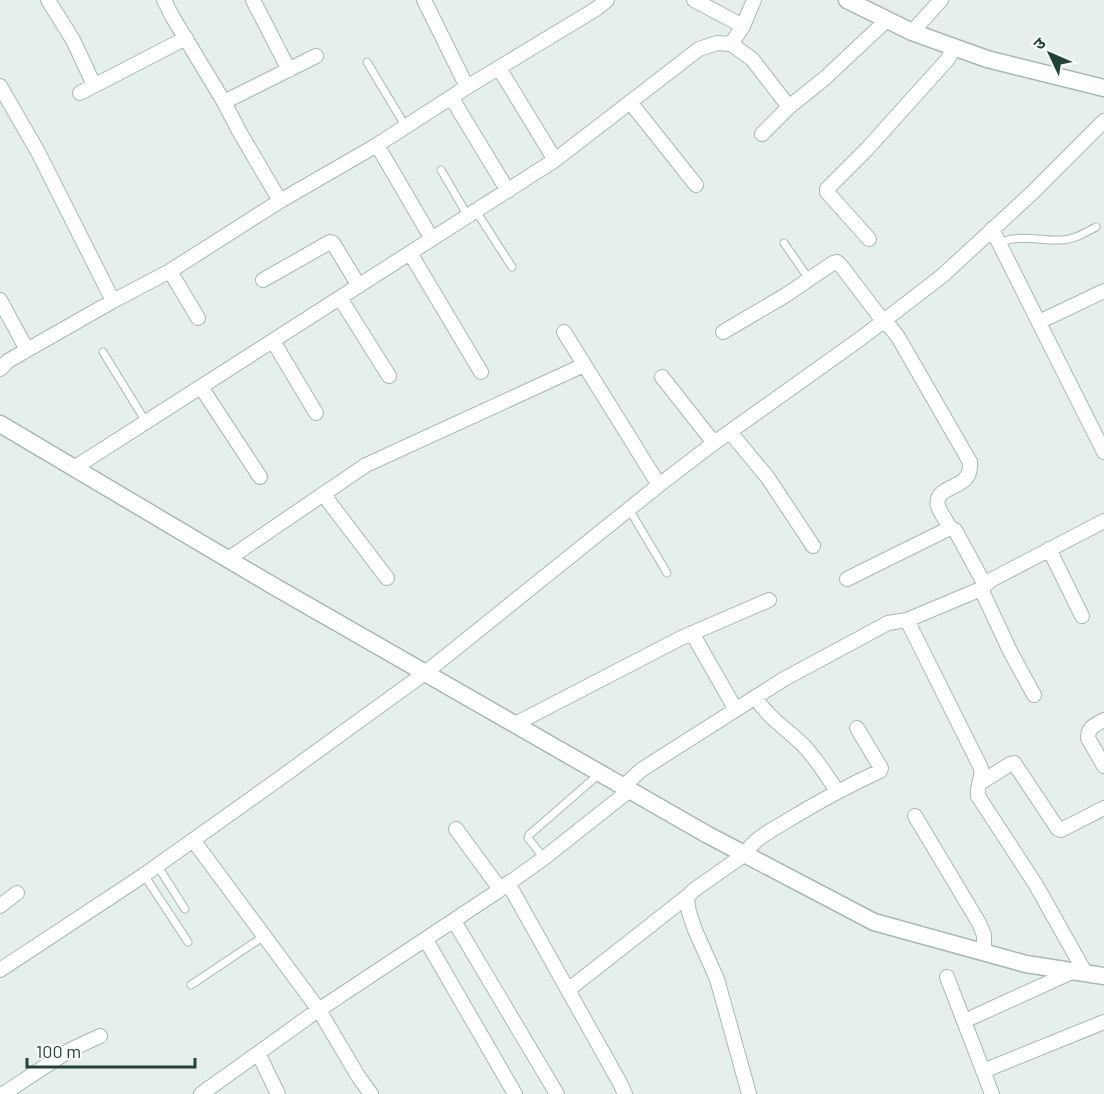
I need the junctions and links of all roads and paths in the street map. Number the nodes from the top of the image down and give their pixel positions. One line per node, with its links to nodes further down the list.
1 (48, 0): 20 (street)
2 (164, 0): 13 (street)
3 (424, 0): 22 (street)
4 (607, 0): 18 (street)
5 (694, 0): 11 (street)
6 (754, 0): 11 (street)
7 (847, 0): 10 (street)
8 (941, 0): 12 (street)
9 (255, 1): 19 (street)
10 (887, 20): 12 (street); 28 (street)
11 (743, 26): 14 (street)
12 (912, 32): 15 (street)
13 (186, 38): 20 (street); 26 (street)
14 (731, 44): 27 (street); 28 (street)
15 (954, 47): 23 (street); 42 (street)
16 (316, 56): 19 (street)
17 (367, 62): 30 (lane)
18 (499, 68): 22 (street); 33 (street)
19 (289, 70): 26 (street)
20 (94, 85): 24 (street)
21 (0, 86): 54 (street)
22 (467, 87): 25 (street)
23 (1104, 88)
24 (80, 93)
25 (451, 97): 30 (street); 36 (street)
26 (224, 102): 37 (street)
27 (630, 102): 33 (street); 35 (street)
28 (789, 107): 31 (street)
29 (1104, 121): 40 (street)
30 (406, 127): 32 (street)
31 (762, 134)
32 (377, 145): 37 (street); 41 (street)
33 (555, 160): 36 (street)
34 (441, 170): 38 (lane)
35 (696, 185)
36 (508, 191): 38 (street)
37 (280, 201): 47 (street)
38 (472, 213): 41 (street); 46 (lane)
39 (1096, 227): 44 (lane)
40 (992, 229): 44 (street); 56 (street)
41 (432, 239): 45 (street)
42 (869, 239)
43 (784, 243): 48 (lane)
44 (999, 243): 57 (street)
45 (410, 253): 50 (street); 65 (street)
46 (512, 267)
47 (170, 271): 54 (street); 55 (street)
48 (809, 279): 56 (street); 59 (street)
49 (263, 280): 50 (street)
50 (359, 286): 52 (street)
51 (1104, 291): 57 (street)
52 (340, 298): 60 (street); 66 (street)
53 (0, 300): 61 (street)
54 (113, 301): 61 (street)
55 (198, 318)
56 (883, 321): 72 (street); 81 (street)
57 (1039, 322): 74 (street)
58 (564, 332): 63 (street)
59 (723, 332)
60 (273, 341): 68 (street); 69 (street)
61 (27, 350): 64 (street)
62 (102, 352): 70 (lane)
63 (584, 365): 77 (street); 78 (street)
64 (0, 369)
65 (481, 372)
66 (389, 376)
67 (662, 377): 73 (street)
68 (201, 387): 70 (street); 76 (street)
69 (316, 413)
70 (146, 422): 75 (street)
71 (1, 426): 75 (street)
72 (730, 432): 73 (street); 82 (street)
73 (714, 443): 77 (street)
74 (1104, 452)
75 (74, 468): 84 (street)
76 (260, 477)
77 (659, 485): 79 (street)
78 (323, 494): 84 (street); 86 (street)
79 (629, 509): 85 (lane); 93 (street)
80 (1104, 521): 83 (street)
81 (950, 528): 87 (street); 88 (street)
82 (813, 546)
83 (1048, 549): 88 (street); 90 (street)
84 (228, 559): 93 (street)
85 (667, 573)
86 (387, 578)
87 (846, 579)
88 (983, 587): 91 (street); 94 (street)
89 (770, 600): 92 (street)
90 (1082, 616)
91 (907, 620): 95 (street); 102 (street)
92 (692, 633): 96 (street); 98 (street)
93 (425, 673): 98 (street); 108 (street)
94 (1034, 695)
95 (755, 697): 96 (street); 104 (street)
96 (736, 710): 103 (street)
97 (1104, 720): 100 (street)
98 (515, 724): 101 (street)
99 (857, 728): 104 (street)
100 (1104, 766)
101 (600, 773): 103 (street); 110 (lane)
102 (980, 783): 105 (street); 124 (street)
103 (627, 788): 109 (street); 110 (street)
104 (837, 791): 109 (street)
105 (1104, 808)
106 (915, 816): 122 (street)
107 (456, 829): 113 (street)
108 (193, 840): 111 (street); 119 (street)
109 (745, 854): 115 (street); 122 (street)
110 (544, 858): 113 (street)
111 (157, 865): 112 (street); 117 (lane)
112 (144, 875): 121 (lane); 123 (street)
113 (504, 886): 118 (street); 128 (street)
114 (18, 893): 116 (street)
115 (689, 895): 128 (street); 142 (street)
116 (0, 906)
117 (184, 909)
118 (454, 921): 120 (street); 140 (street)
119 (264, 936): 127 (lane); 129 (street)
120 (426, 940): 129 (street); 139 (street)
121 (188, 942)
122 (984, 952): 124 (street)
123 (0, 970)
124 (1079, 973): 125 (street); 130 (street)
125 (1104, 976)
126 (947, 977): 134 (street)
127 (191, 985)
128 (568, 990): 141 (street)
129 (319, 1010): 133 (street); 138 (street)
130 (973, 1017)
131 (1104, 1022): 134 (street)
132 (100, 1036): 135 (street)
133 (258, 1053): 136 (street); 137 (street)
134 (983, 1071): 143 (street)
135 (3, 1094)
136 (201, 1094)
137 (278, 1094)
138 (371, 1094)
139 (515, 1094)
140 (557, 1094)
141 (625, 1094)
142 (749, 1094)
143 (992, 1094)

